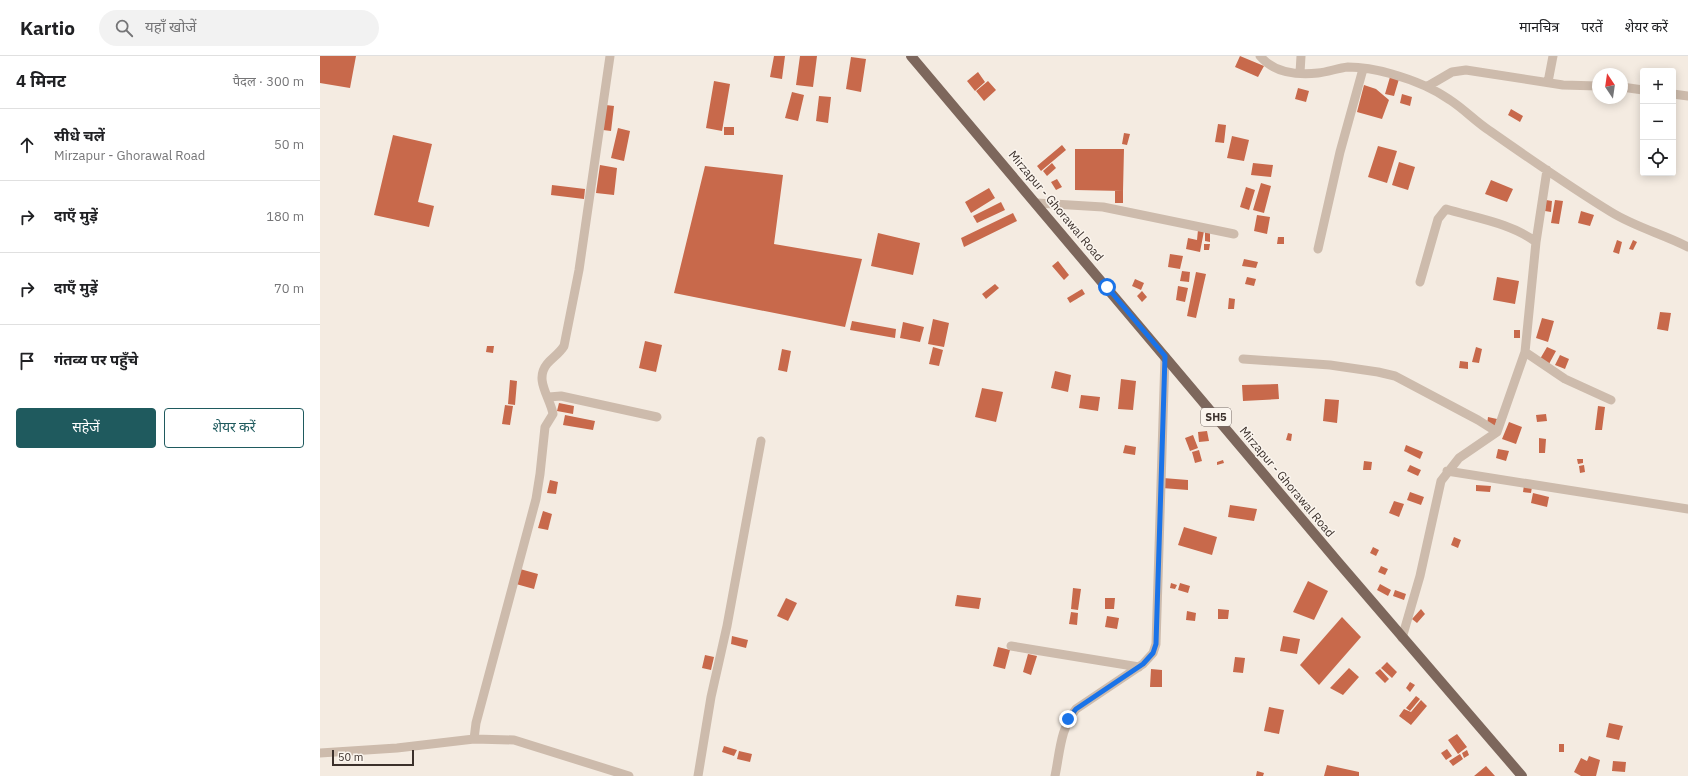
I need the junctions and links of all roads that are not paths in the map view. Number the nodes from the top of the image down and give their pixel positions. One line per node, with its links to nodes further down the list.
1 (610, 56): 25 (street)
2 (911, 56): 16 (main road, Mirzapur - Ghorawal Road / SH5)
3 (1260, 56): 7 (street)
4 (1301, 56): 7 (street)
5 (1553, 56): 8 (street)
6 (1362, 69): 7 (street); 9 (street); 20 (street)
7 (1300, 73)
8 (1548, 82): 9 (street); 10 (street)
9 (1428, 86): 15 (street)
10 (1592, 86)
11 (1628, 88): 12 (street)
12 (1640, 90)
13 (1676, 94): 14 (street)
14 (1688, 96)
15 (1547, 170): 18 (street); 19 (street)
16 (1037, 203): 17 (street); 23 (main road, Mirzapur - Ghorawal Road / SH5)
17 (1234, 234)
18 (1536, 242): 21 (street); 22 (street)
19 (1688, 247)
20 (1318, 249)
21 (1420, 282)
22 (1525, 352): 26 (street); 28 (street)
23 (1165, 356): 32 (main road, Mirzapur - Ghorawal Road / SH5); 34 (street)
24 (1243, 359): 28 (street)
25 (549, 397): 27 (street); 35 (street)
26 (1611, 400)
27 (657, 417)
28 (1497, 432): 30 (street)
29 (761, 441): 38 (street)
30 (1447, 471): 31 (street); 32 (street)
31 (1688, 509)
32 (1402, 638): 40 (main road, Mirzapur - Ghorawal Road / SH5)
33 (1012, 646): 34 (street)
34 (1139, 666): 39 (street)
35 (474, 739): 36 (street); 37 (street)
36 (320, 753)
37 (629, 776)
38 (698, 776)
39 (1055, 776)
40 (1522, 776)

